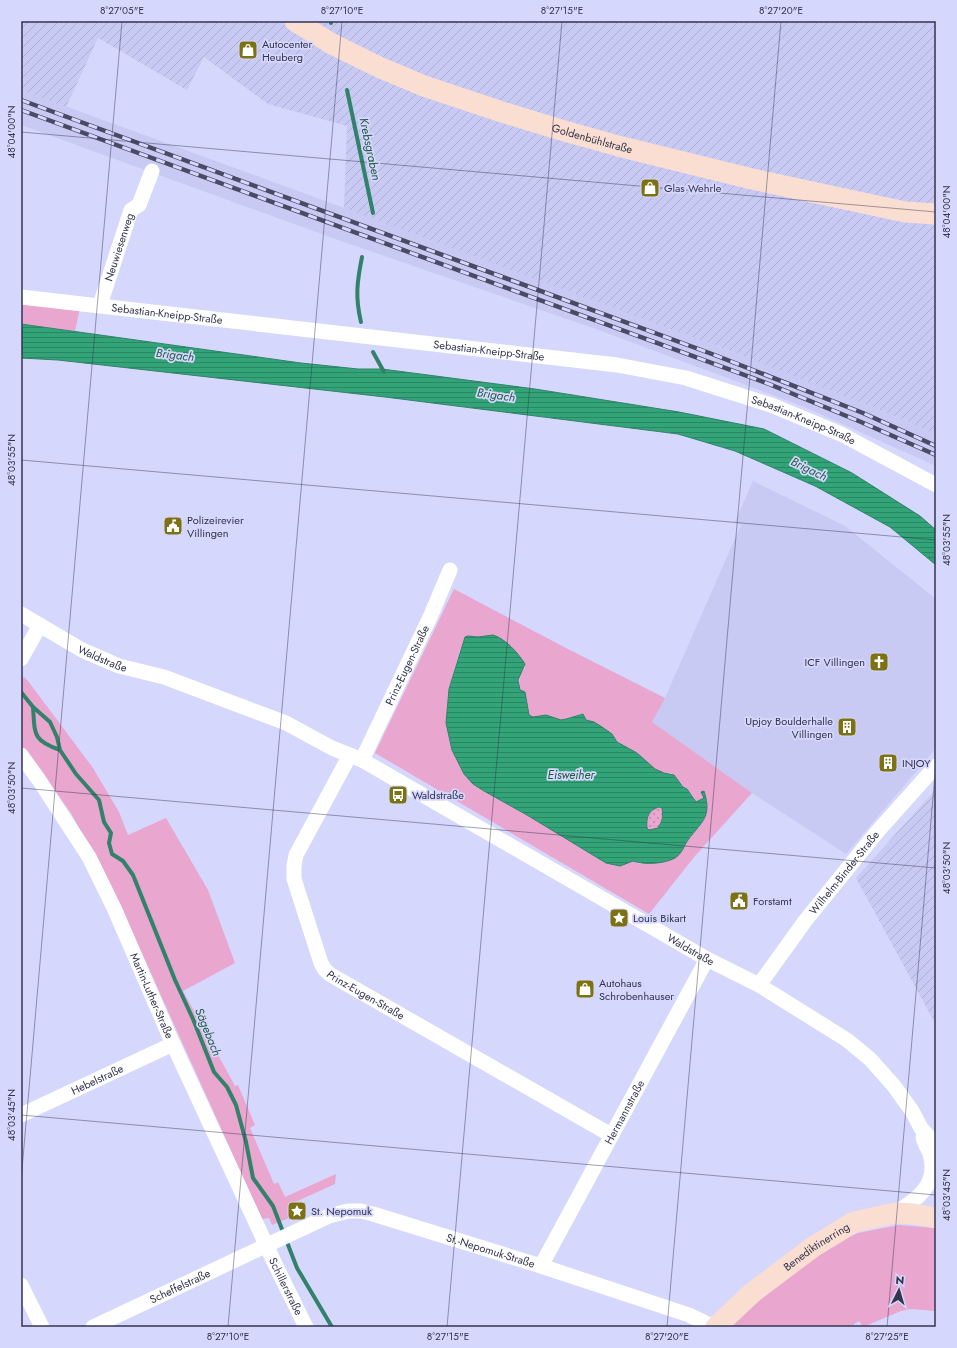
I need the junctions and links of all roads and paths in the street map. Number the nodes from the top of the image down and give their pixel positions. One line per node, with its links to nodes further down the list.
1 (295, 21): 3 (street, Goldenbühlstraße)
2 (152, 171): 7 (street, Neuwiesenweg)
3 (905, 212): 4 (street, Goldenbühlstraße); 5 (street, Goldenbühlstraße)
4 (936, 214)
5 (936, 226)
6 (21, 296): 7 (street, Sebastian-Kneipp-Straße)
7 (100, 305): 8 (street, Sebastian-Kneipp-Straße)
8 (936, 485)
9 (450, 570): 14 (street, Prinz-Eugen-Straße)
10 (21, 614): 11 (street, Waldstraße)
11 (40, 625): 12 (street); 14 (street, Waldstraße)
12 (21, 659)
13 (21, 755): 18 (street, Martin-Luther-Straße)
14 (356, 757): 16 (street, Waldstraße); 21 (street, Prinz-Eugen-Straße)
15 (936, 766): 17 (street, Wilhelm-Binder-Straße)
16 (707, 959): 17 (street, Waldstraße); 21 (street, Hermannstraße)
17 (759, 985): 20 (street, Waldstraße)
18 (173, 1044): 19 (street, Hebelstraße); 25 (street, Martin-Luther-Straße)
19 (21, 1115)
20 (921, 1128): 22 (street, Waldstraße); 23 (street, Waldstraße)
21 (611, 1135): 26 (street, Hermannstraße)
22 (936, 1147)
23 (895, 1213): 24 (street, Benediktinerring); 31 (street, Benediktinerring)
24 (936, 1218)
25 (272, 1242): 26 (street, St.-Nepomuk-Straße); 29 (street, Scheffelstraße); 30 (street, Schillerstraße)
26 (541, 1266): 31 (street, St.-Nepomuk-Straße)
27 (21, 1285): 28 (street)
28 (42, 1327)
29 (93, 1327)
30 (306, 1327)
31 (715, 1327)

